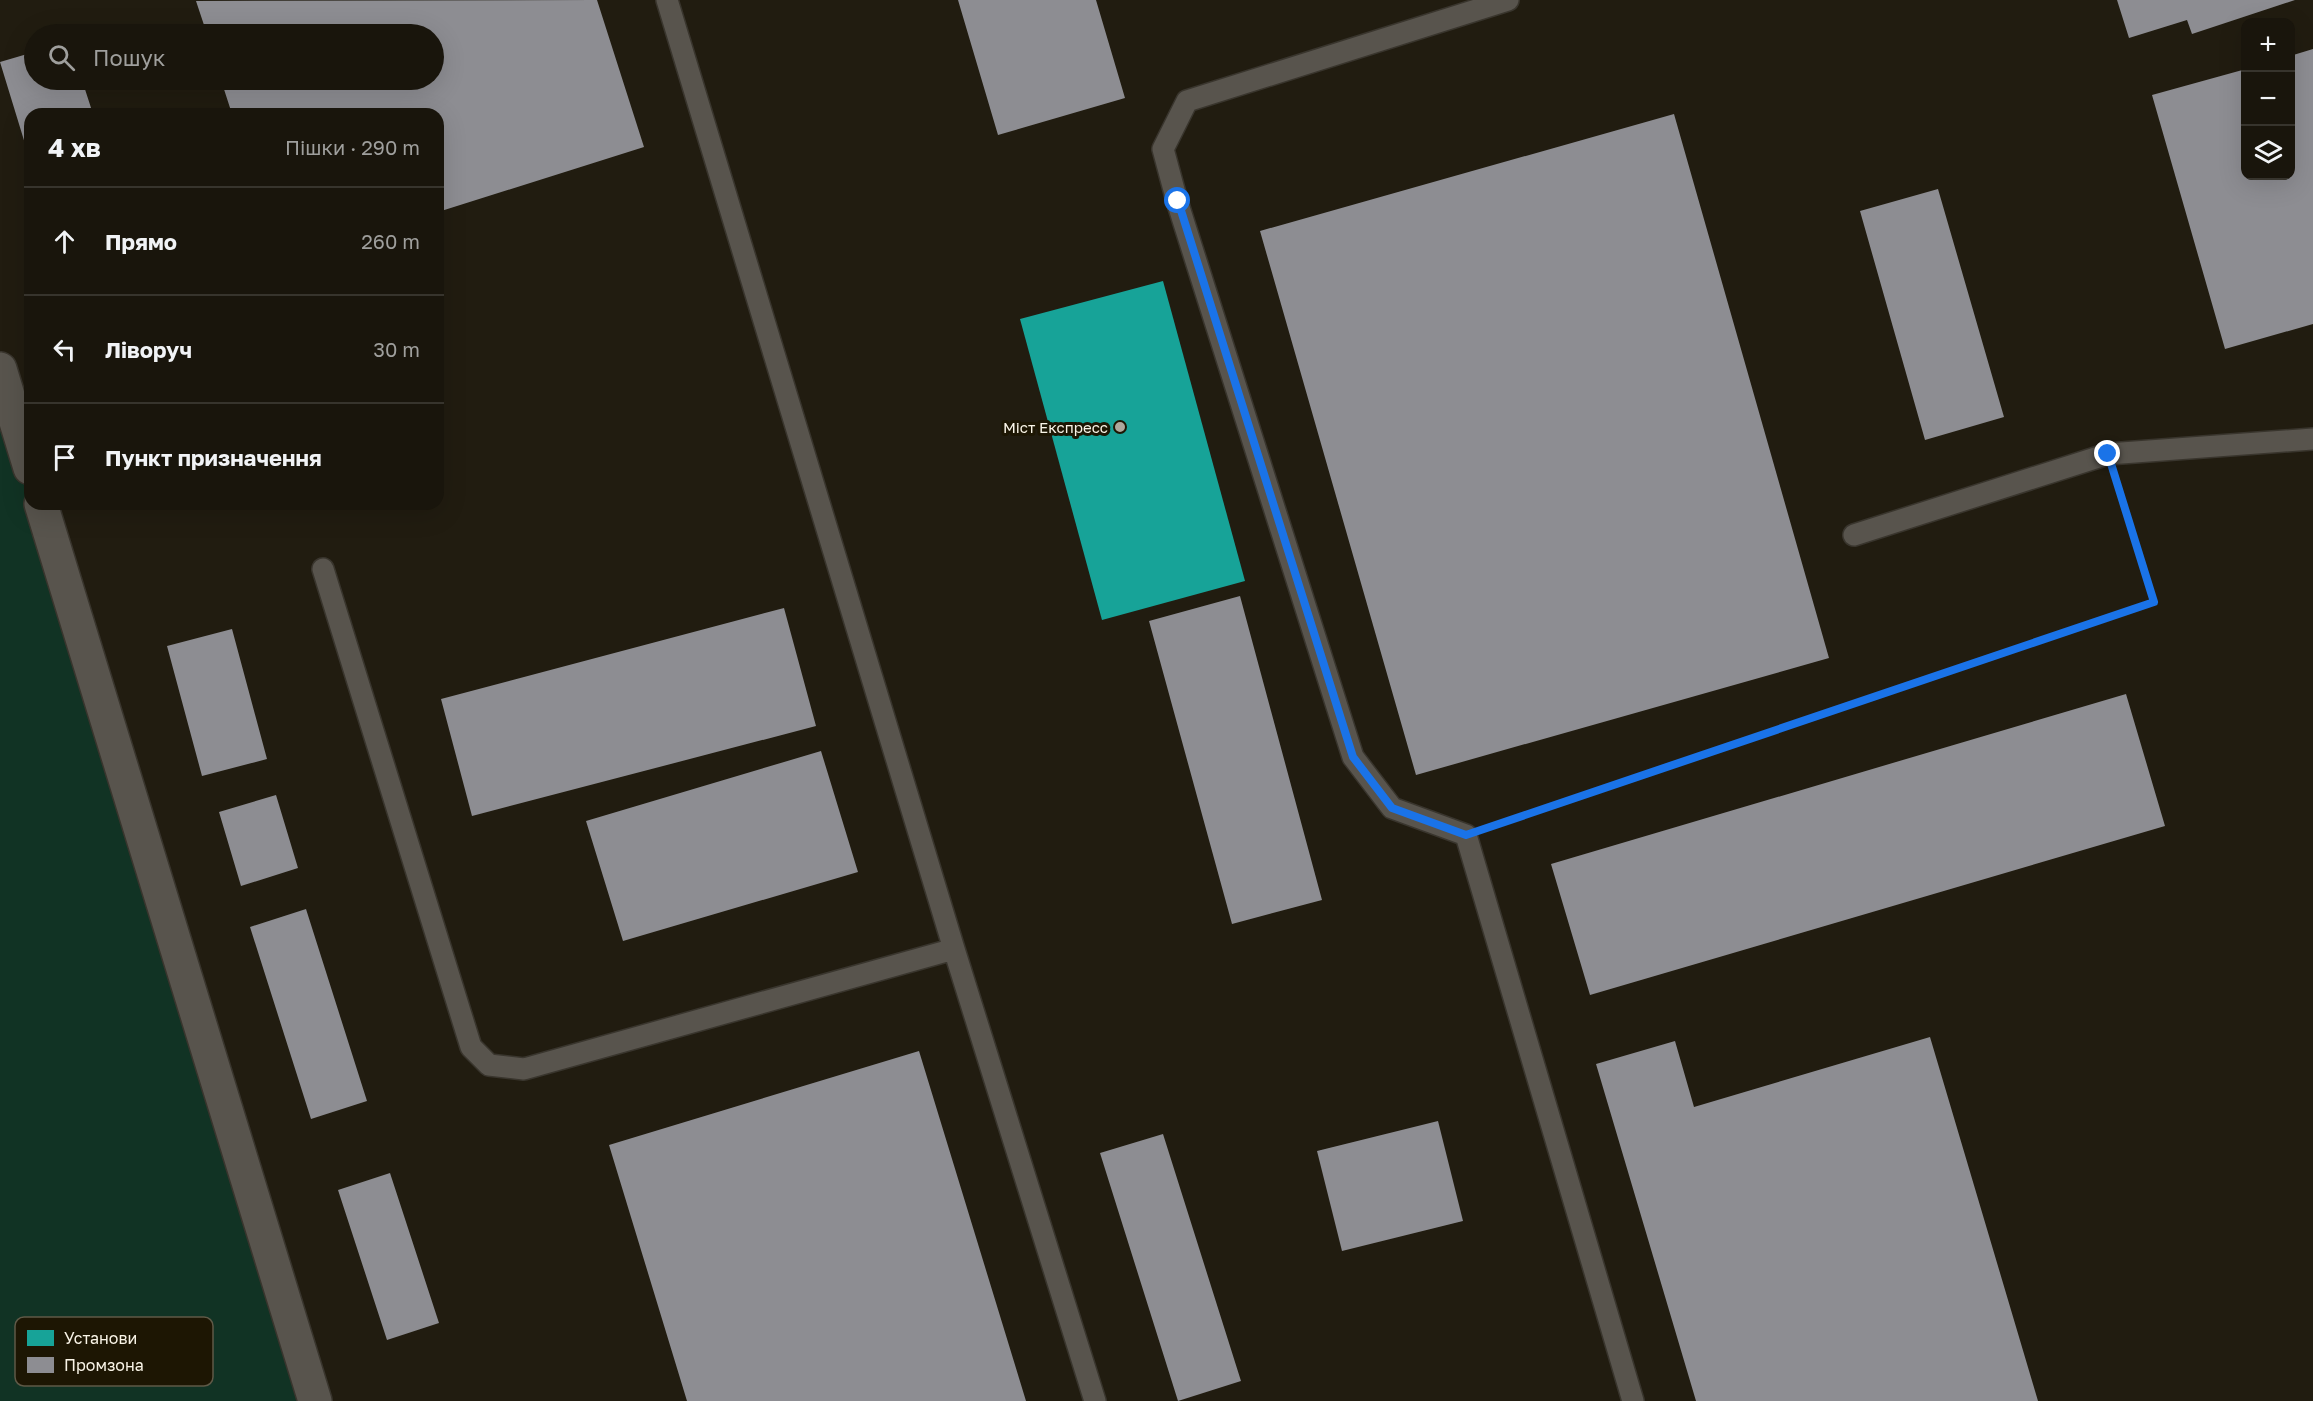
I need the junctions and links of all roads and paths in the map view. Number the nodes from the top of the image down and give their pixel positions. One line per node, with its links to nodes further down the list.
1 (667, 0): 11 (lane)
2 (1508, 0): 10 (lane)
3 (0, 369): 5 (street)
4 (2313, 439): 6 (lane)
5 (24, 448)
6 (2108, 454): 8 (lane); 10 (path)
7 (43, 510): 12 (street)
8 (1854, 535)
9 (323, 569): 11 (lane)
10 (1466, 835): 14 (lane)
11 (954, 950): 13 (lane)
12 (315, 1401)
13 (1095, 1401)
14 (1633, 1401)

